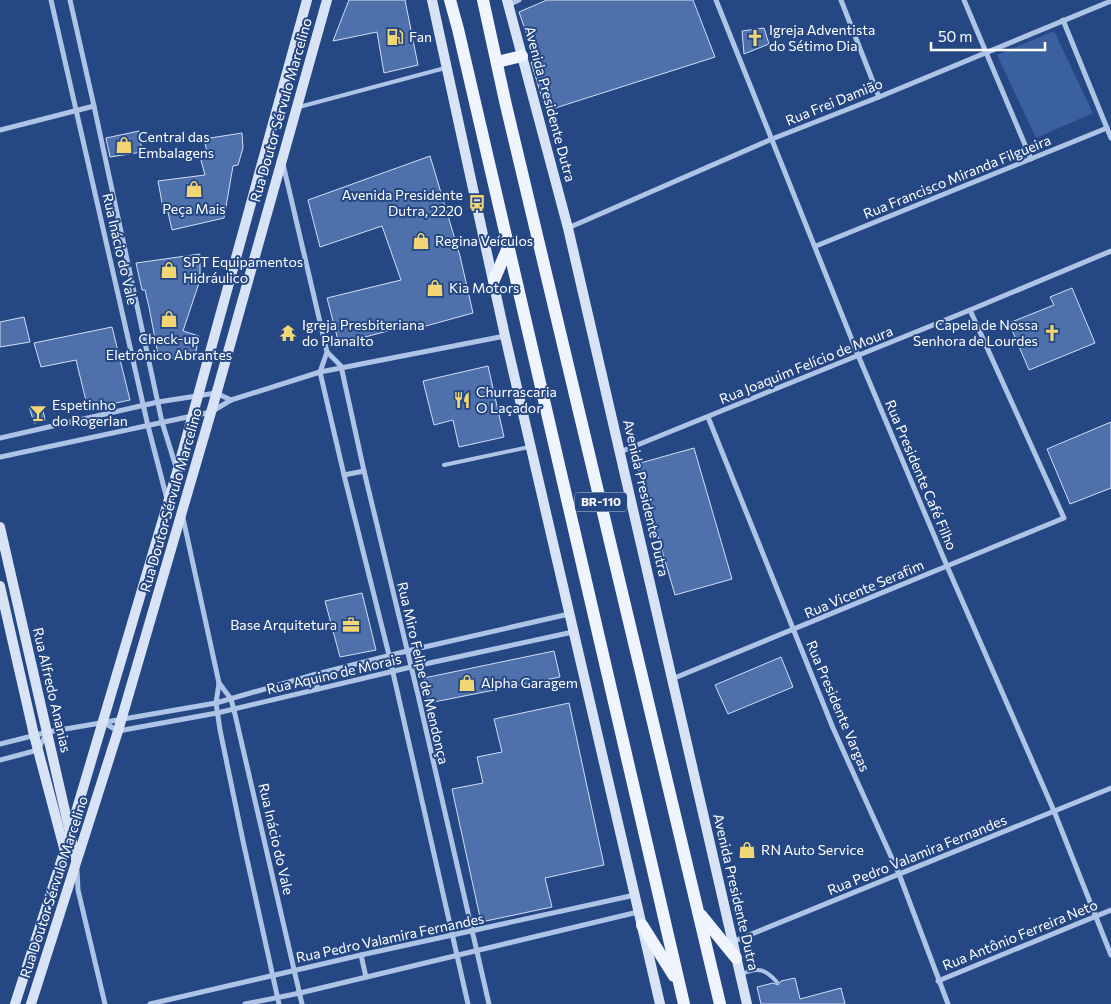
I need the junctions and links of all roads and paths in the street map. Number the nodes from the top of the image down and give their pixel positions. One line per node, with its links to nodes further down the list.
1 (51, 0): 22 (street, Rua Inácio do Vale)
2 (70, 0): 20 (street, Rua Inácio do Vale)
3 (307, 0): 41 (main road, Rua Doutor Sérvulo Marcelino)
4 (327, 0): 21 (main road, Rua Doutor Sérvulo Marcelino)
5 (432, 0): 18 (main road)
6 (450, 0): 30 (main road, BR-110)
7 (483, 0): 17 (main road, BR-110)
8 (519, 0): 13 (street)
9 (716, 0): 26 (street, Rua Presidente Café Filho)
10 (841, 0): 19 (street)
11 (964, 0): 15 (street)
12 (1111, 1): 14 (street, Rua Frei Damião)
13 (507, 2): 16 (main road, Avenida Presidente Dutra)
14 (1063, 20): 15 (street, Rua Frei Damião); 23 (street)
15 (986, 52): 19 (street, Rua Frei Damião); 28 (street)
16 (522, 56): 17 (main road); 29 (main road, Avenida Presidente Dutra)
17 (496, 62): 97 (main road, BR-110)
18 (447, 68): 21 (lane); 33 (main road)
19 (879, 97): 26 (street, Rua Frei Damião)
20 (94, 106): 22 (street); 43 (street, Rua Inácio do Vale)
21 (296, 108): 27 (main road, Rua Doutor Sérvulo Marcelino)
22 (77, 110): 24 (street); 44 (street, Rua Inácio do Vale)
23 (1107, 128): 25 (street); 28 (street, Rua Francisco Miranda Filgueira)
24 (0, 130)
25 (1111, 138)
26 (772, 139): 29 (street, Rua Frei Damião); 31 (street, Rua Presidente Café Filho)
27 (281, 159): 36 (street); 40 (main road, Rua Doutor Sérvulo Marcelino)
28 (1031, 159): 31 (street, Rua Francisco Miranda Filgueira)
29 (568, 228): 52 (main road, Avenida Presidente Dutra)
30 (509, 246): 33 (main road); 114 (main road, BR-110)
31 (816, 246): 37 (street, Rua Presidente Café Filho)
32 (1111, 251): 34 (street, Rua Joaquim Felício de Moura)
33 (494, 280): 35 (main road)
34 (970, 310): 37 (street, Rua Joaquim Felício de Moura); 61 (street, Rua Vicente Serafim)
35 (505, 336): 38 (street); 51 (main road)
36 (327, 352): 38 (street); 39 (street)
37 (858, 355): 47 (street, Rua Joaquim Felício de Moura); 61 (street, Rua Presidente Café Filho)
38 (342, 366): 39 (street); 55 (street, Rua Miro Felipe de Mendonça)
39 (320, 372): 42 (street); 57 (street)
40 (216, 393): 41 (street); 42 (street); 45 (main road, Rua Doutor Sérvulo Marcelino)
41 (198, 396): 43 (street); 46 (main road, Rua Doutor Sérvulo Marcelino)
42 (231, 400): 45 (street)
43 (158, 402): 44 (street); 48 (street, Rua Inácio do Vale)
44 (143, 404): 49 (street, Rua Inácio do Vale); 50 (street)
45 (211, 412): 46 (street); 59 (main road, Rua Doutor Sérvulo Marcelino)
46 (192, 415): 48 (street); 56 (main road, Rua Doutor Sérvulo Marcelino)
47 (708, 417): 52 (street, Rua Joaquim Felício de Moura); 64 (street, Rua Presidente Vargas)
48 (162, 422): 49 (street); 56 (street, Rua Inácio do Vale)
49 (148, 426): 53 (street); 58 (street, Rua Inácio do Vale)
50 (0, 438)
51 (531, 446): 54 (lane); 63 (main road)
52 (620, 452): 71 (main road, Avenida Presidente Dutra)
53 (0, 456)
54 (444, 465)
55 (364, 471): 57 (street); 66 (street, Rua Miro Felipe de Mendonça)
56 (177, 472): 58 (main road, Rua Doutor Sérvulo Marcelino)
57 (344, 475): 67 (street)
58 (168, 502): 79 (main road, Rua Doutor Sérvulo Marcelino)
59 (181, 510): 72 (street, Rua Inácio do Vale); 78 (main road, Rua Doutor Sérvulo Marcelino)
60 (0, 527): 81 (main road, Rua Alfredo Ananias)
61 (947, 566): 64 (street, Rua Vicente Serafim); 87 (street, Rua Presidente Café Filho)
62 (0, 586): 82 (main road, Rua Alfredo Ananias)
63 (569, 614): 65 (main road); 66 (street, Rua Aquino de Morais)
64 (794, 630): 71 (street, Rua Vicente Serafim); 91 (street, Rua Presidente Vargas)
65 (574, 632): 68 (street, Rua Aquino de Morais); 94 (main road)
66 (407, 651): 67 (street, Rua Aquino de Morais); 68 (street, Rua Miro Felipe de Mendonça)
67 (389, 655): 69 (street); 70 (street, Rua Aquino de Morais)
68 (411, 667): 69 (street, Rua Aquino de Morais); 100 (street, Rua Miro Felipe de Mendonça)
69 (393, 671): 73 (street, Rua Aquino de Morais); 101 (street)
70 (313, 675): 73 (street); 74 (street, Rua Aquino de Morais)
71 (672, 680): 102 (main road, Avenida Presidente Dutra)
72 (219, 683): 74 (street, Rua Inácio do Vale); 75 (street, Rua Inácio do Vale)
73 (318, 689): 76 (street, Rua Aquino de Morais)
74 (231, 699): 75 (street, Rua Aquino de Morais); 76 (street, Rua Inácio do Vale)
75 (216, 703): 77 (street, Rua Inácio do Vale); 78 (street, Rua Aquino de Morais)
76 (234, 710): 77 (street, Rua Aquino de Morais); 108 (street, Rua Inácio do Vale)
77 (217, 713): 80 (street, Rua Aquino de Morais); 110 (street, Rua Inácio do Vale)
78 (121, 720): 79 (street, Rua Aquino de Morais); 80 (main road, Rua Doutor Sérvulo Marcelino)
79 (102, 722): 80 (street); 81 (street, Rua Aquino de Morais); 88 (main road, Rua Doutor Sérvulo Marcelino)
80 (118, 731): 90 (main road, Rua Doutor Sérvulo Marcelino)
81 (48, 732): 82 (street, Rua Aquino de Morais); 84 (street); 88 (main road, Rua Alfredo Ananias)
82 (34, 735): 83 (street, Rua Aquino de Morais); 84 (main road, Rua Alfredo Ananias)
83 (0, 744)
84 (38, 750): 85 (street); 89 (main road, Rua Alfredo Ananias)
85 (0, 760)
86 (1111, 788): 87 (street, Rua Pedro Valamira Fernandes)
87 (1054, 811): 91 (street, Rua Pedro Valamira Fernandes); 98 (street, Rua Presidente Café Filho)
88 (70, 830): 89 (main road, Rua Doutor Sérvulo Marcelino); 90 (main road, Rua Alfredo Ananias)
89 (65, 849): 92 (main road, Rua Alfredo Ananias); 117 (main road, Rua Doutor Sérvulo Marcelino)
90 (76, 860): 92 (main road, Rua Doutor Sérvulo Marcelino); 93 (street)
91 (899, 874): 102 (street, Rua Pedro Valamira Fernandes); 112 (street, Rua Presidente Vargas)
92 (71, 879): 93 (street); 118 (main road, Rua Doutor Sérvulo Marcelino)
93 (78, 890): 119 (street)
94 (635, 895): 96 (main road); 100 (street, Rua Pedro Valamira Fernandes)
95 (1111, 910): 98 (street, Rua Antônio Ferreira Neto)
96 (639, 912): 99 (main road); 103 (street)
97 (698, 912): 107 (main road); 128 (main road, BR-110)
98 (1095, 916): 106 (street, Rua Presidente Café Filho); 112 (street, Rua Antônio Ferreira Neto)
99 (642, 925): 114 (main road); 126 (main road)
100 (472, 932): 101 (street, Rua Pedro Valamira Fernandes); 103 (street, Rua Miro Felipe de Mendonça)
101 (452, 936): 104 (street, Rua Pedro Valamira Fernandes); 105 (street)
102 (731, 942): 107 (main road, Avenida Presidente Dutra)
103 (476, 950): 105 (street); 125 (street, Rua Miro Felipe de Mendonça)
104 (361, 955): 108 (street, Rua Pedro Valamira Fernandes); 111 (street)
105 (456, 955): 111 (street); 124 (street)
106 (1111, 955)
107 (736, 958): 109 (main road, Avenida Presidente Dutra)
108 (295, 970): 110 (street, Rua Pedro Valamira Fernandes); 115 (street, Rua Inácio do Vale)
109 (740, 974): 113 (lane); 129 (main road, Avenida Presidente Dutra)
110 (272, 976): 116 (street, Rua Inácio do Vale); 120 (street, Rua Pedro Valamira Fernandes)
111 (366, 977): 115 (street)
112 (938, 981): 130 (street, Rua Presidente Vargas)
113 (777, 982)
114 (679, 983): 127 (main road, BR-110)
115 (300, 993): 116 (street); 123 (street, Rua Inácio do Vale)
116 (278, 998): 121 (street); 122 (street, Rua Inácio do Vale)
117 (15, 1004)
118 (31, 1004)
119 (105, 1004)
120 (150, 1004)
121 (245, 1004)
122 (279, 1004)
123 (302, 1004)
124 (468, 1004)
125 (489, 1004)
126 (660, 1004)
127 (684, 1004)
128 (720, 1004)
129 (747, 1004)
130 (948, 1004)

